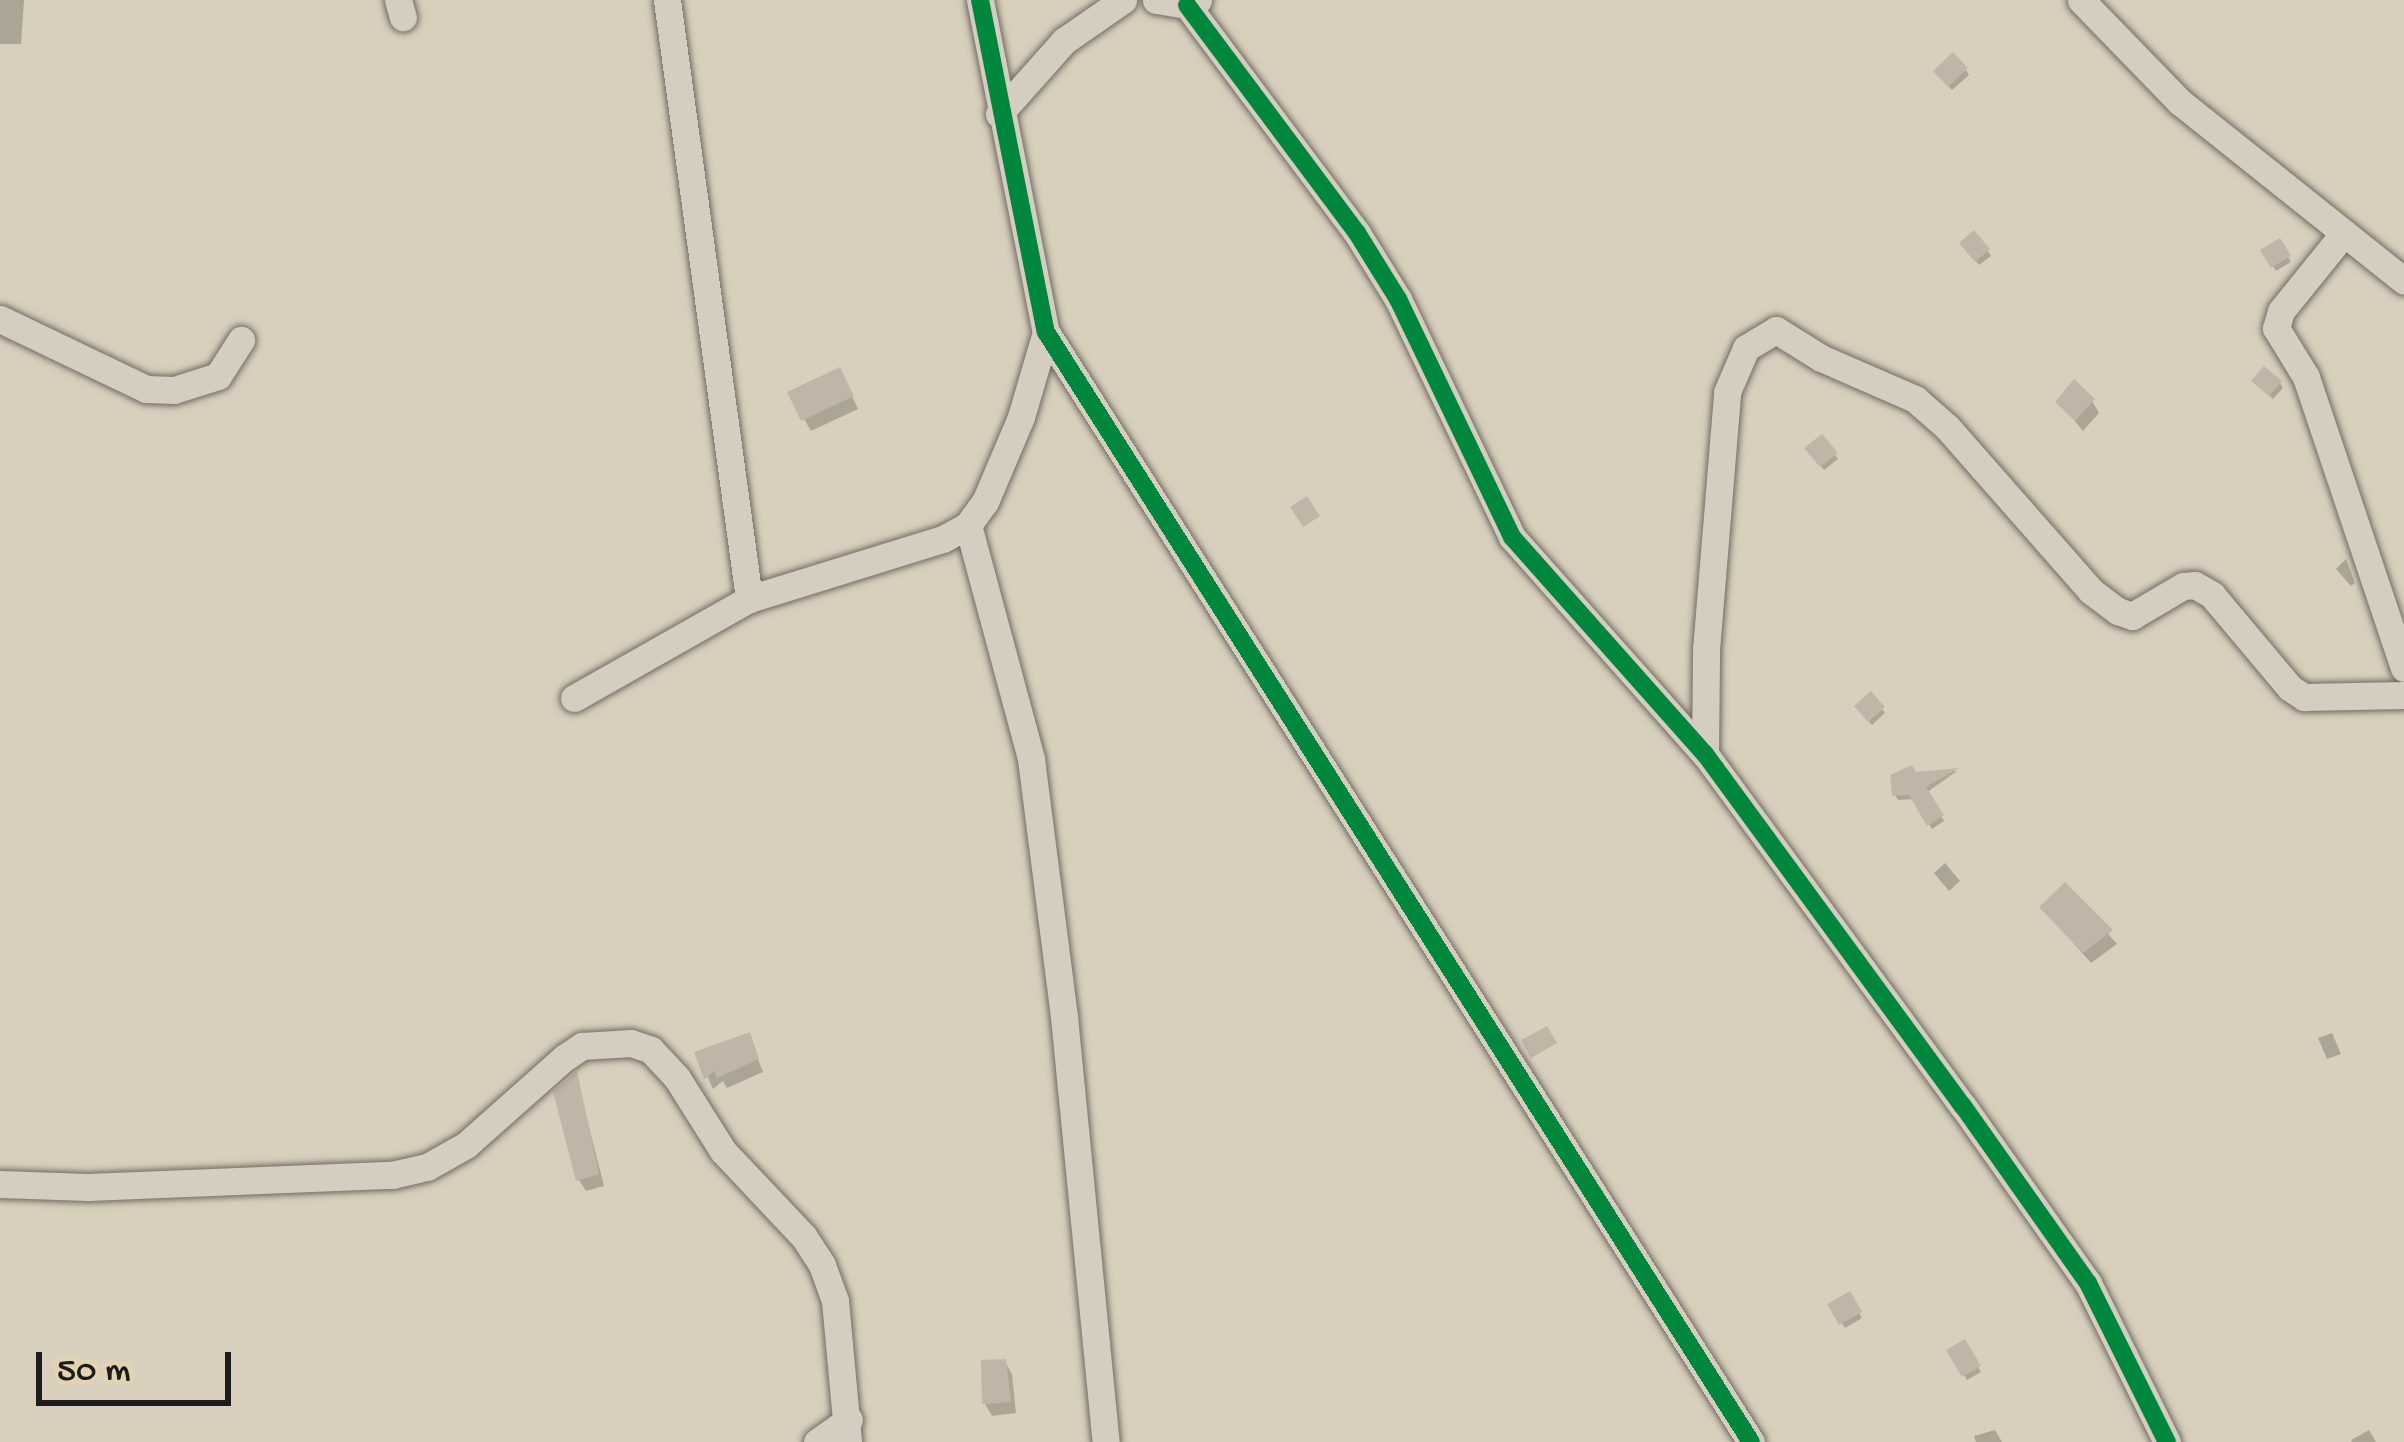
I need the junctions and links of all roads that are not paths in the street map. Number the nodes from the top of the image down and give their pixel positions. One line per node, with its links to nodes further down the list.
1 (667, 0): 14 (street)
2 (980, 0): 7 (street)
3 (1123, 0): 7 (street)
4 (1156, 0): 6 (street)
5 (2081, 0): 8 (street)
6 (1192, 2): 18 (street)
7 (999, 114): 11 (street)
8 (2344, 233): 9 (street); 15 (street)
9 (2404, 280)
10 (0, 319): 12 (street)
11 (1046, 332): 13 (street); 23 (street)
12 (241, 340)
13 (968, 525): 14 (street); 22 (street)
14 (748, 599): 17 (street)
15 (2404, 668)
16 (2404, 695): 18 (street)
17 (574, 698)
18 (1705, 754): 24 (street)
19 (0, 1184): 20 (street)
20 (849, 1431): 21 (street)
21 (817, 1442)
22 (1106, 1442)
23 (1751, 1442)
24 (2167, 1442)

